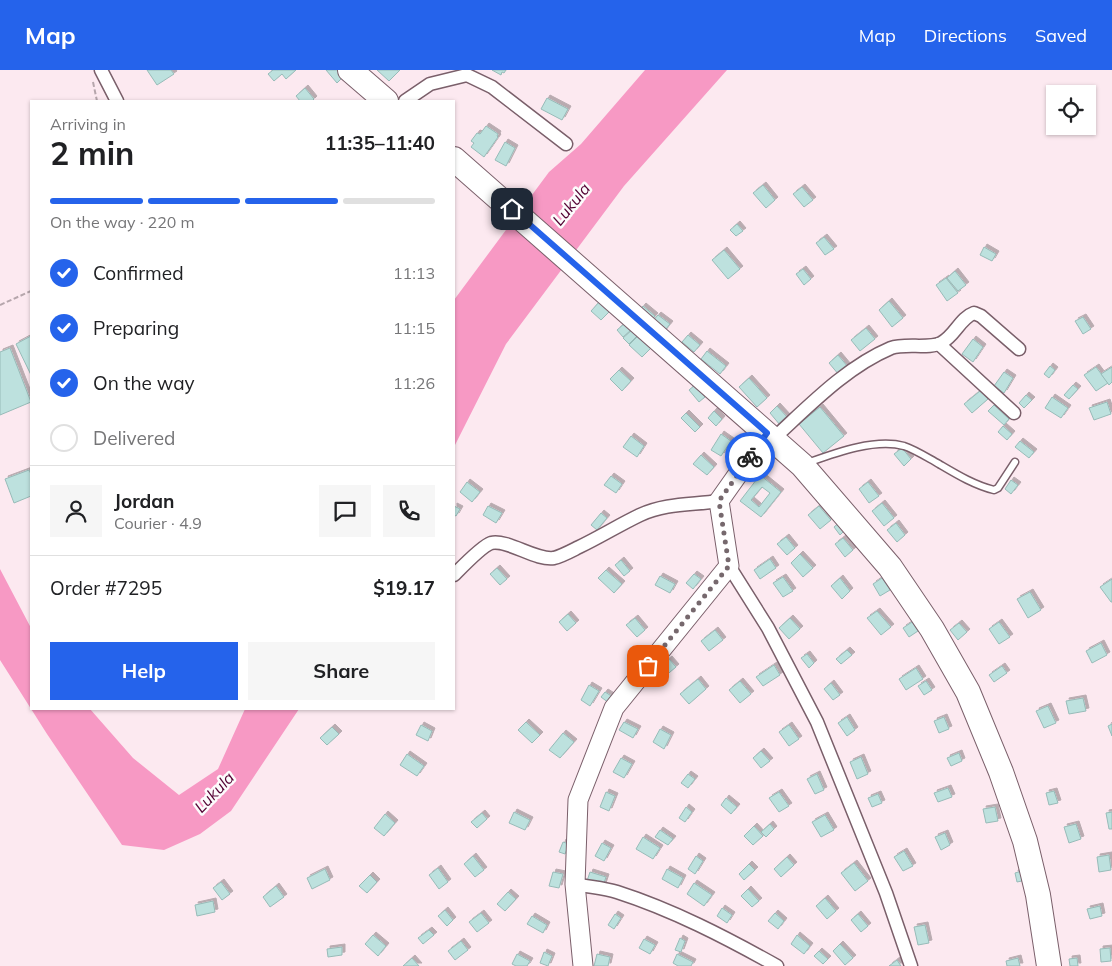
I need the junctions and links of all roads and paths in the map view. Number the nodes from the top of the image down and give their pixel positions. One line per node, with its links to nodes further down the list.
1 (350, 70): 6 (highway)
2 (468, 73): 7 (street); 8 (street)
3 (97, 75): 4 (path); 5 (street)
4 (97, 100)
5 (116, 100)
6 (385, 100)
7 (406, 100)
8 (566, 144)
9 (455, 160): 15 (highway)
10 (30, 291): 11 (path)
11 (0, 305)
12 (939, 344): 13 (street); 14 (street); 15 (street)
13 (1019, 349)
14 (1014, 413)
15 (770, 436): 17 (highway); 18 (street)
16 (1015, 462): 17 (lane)
17 (802, 465): 25 (highway)
18 (719, 501): 19 (street); 20 (street)
19 (729, 566): 21 (street); 24 (street)
20 (455, 575)
21 (575, 884): 22 (street); 23 (street)
22 (583, 966)
23 (777, 966)
24 (910, 966)
25 (1049, 966)

